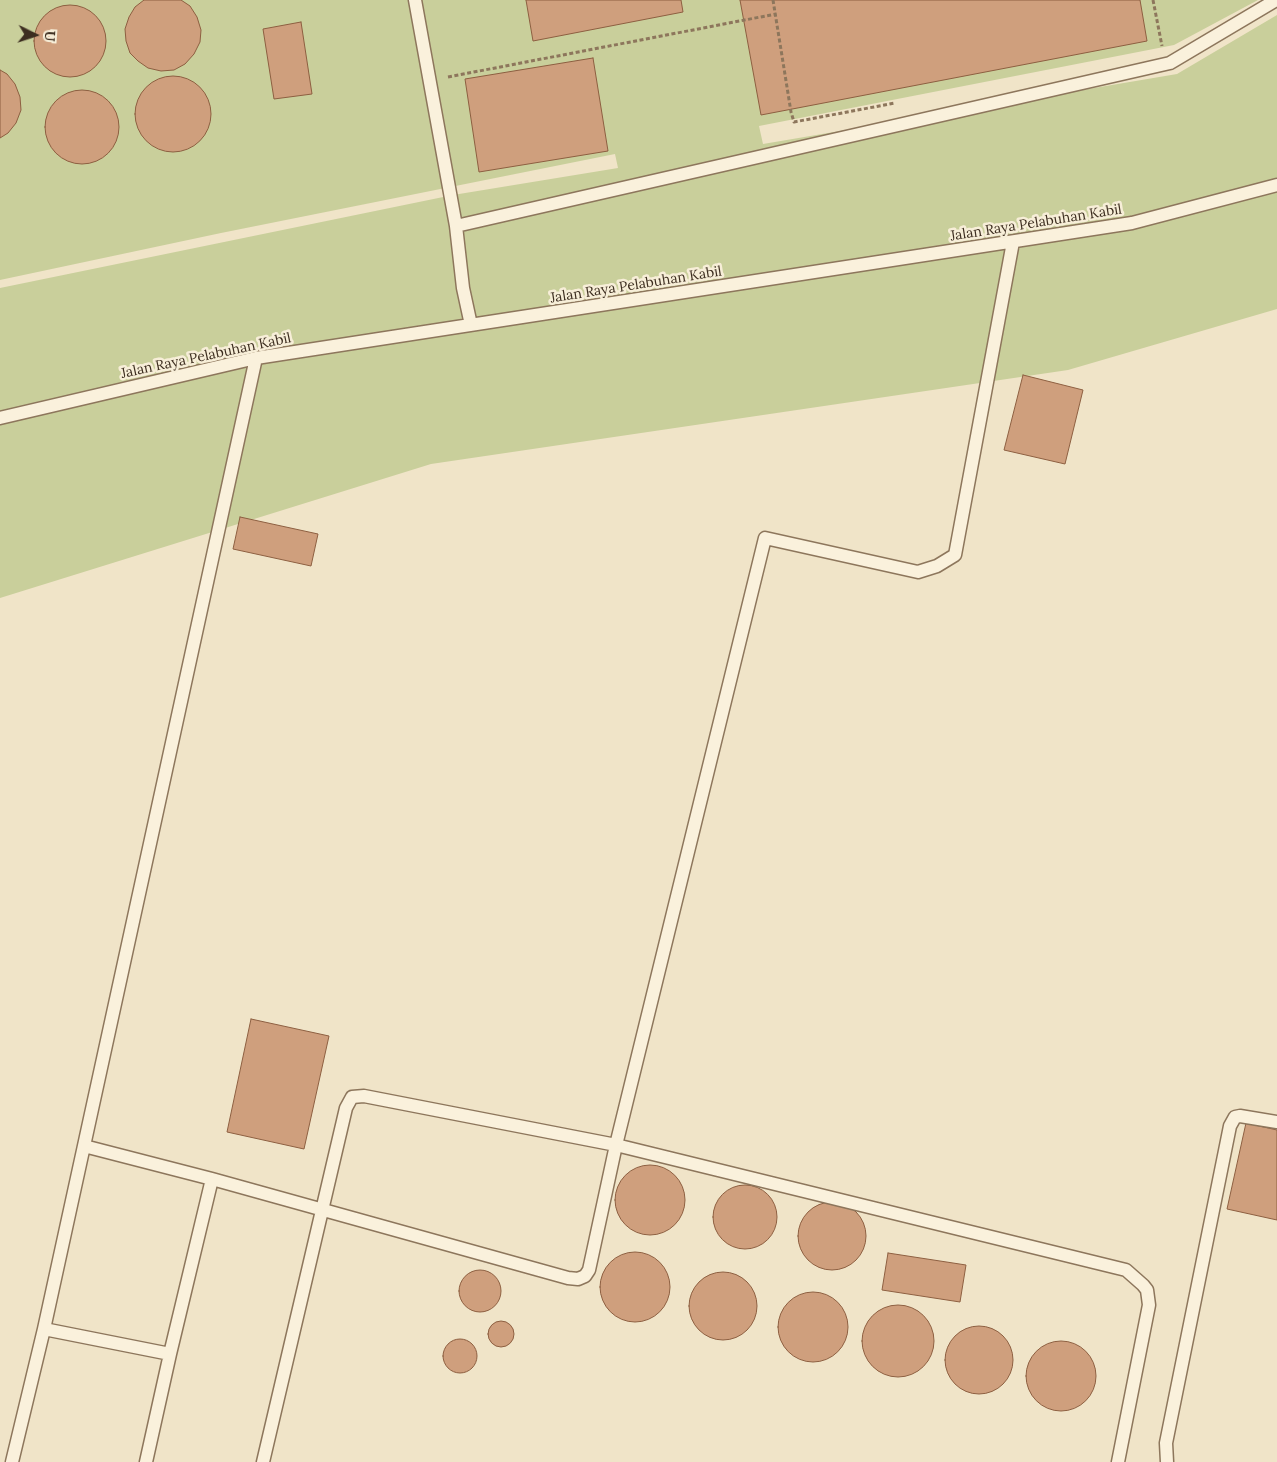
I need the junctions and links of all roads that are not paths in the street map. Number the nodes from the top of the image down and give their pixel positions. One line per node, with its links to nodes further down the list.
1 (415, 0): 4 (lane)
2 (1276, 0): 4 (lane)
3 (1277, 185): 5 (lane, Jalan Raya Pelabuhan Kabil)
4 (456, 226): 6 (lane)
5 (1014, 242): 6 (lane, Jalan Raya Pelabuhan Kabil); 10 (lane)
6 (470, 325): 7 (lane, Jalan Raya Pelabuhan Kabil)
7 (256, 358): 8 (lane, Jalan Raya Pelabuhan Kabil); 11 (lane)
8 (0, 418)
9 (1277, 1122): 20 (lane)
10 (616, 1145): 13 (lane); 13 (lane); 19 (lane)
11 (84, 1146): 12 (lane); 14 (lane)
12 (212, 1179): 13 (lane); 15 (lane)
13 (322, 1211): 18 (lane)
14 (44, 1329): 15 (lane); 16 (lane)
15 (170, 1354): 17 (lane)
16 (12, 1462)
17 (146, 1462)
18 (263, 1462)
19 (1118, 1462)
20 (1167, 1462)

